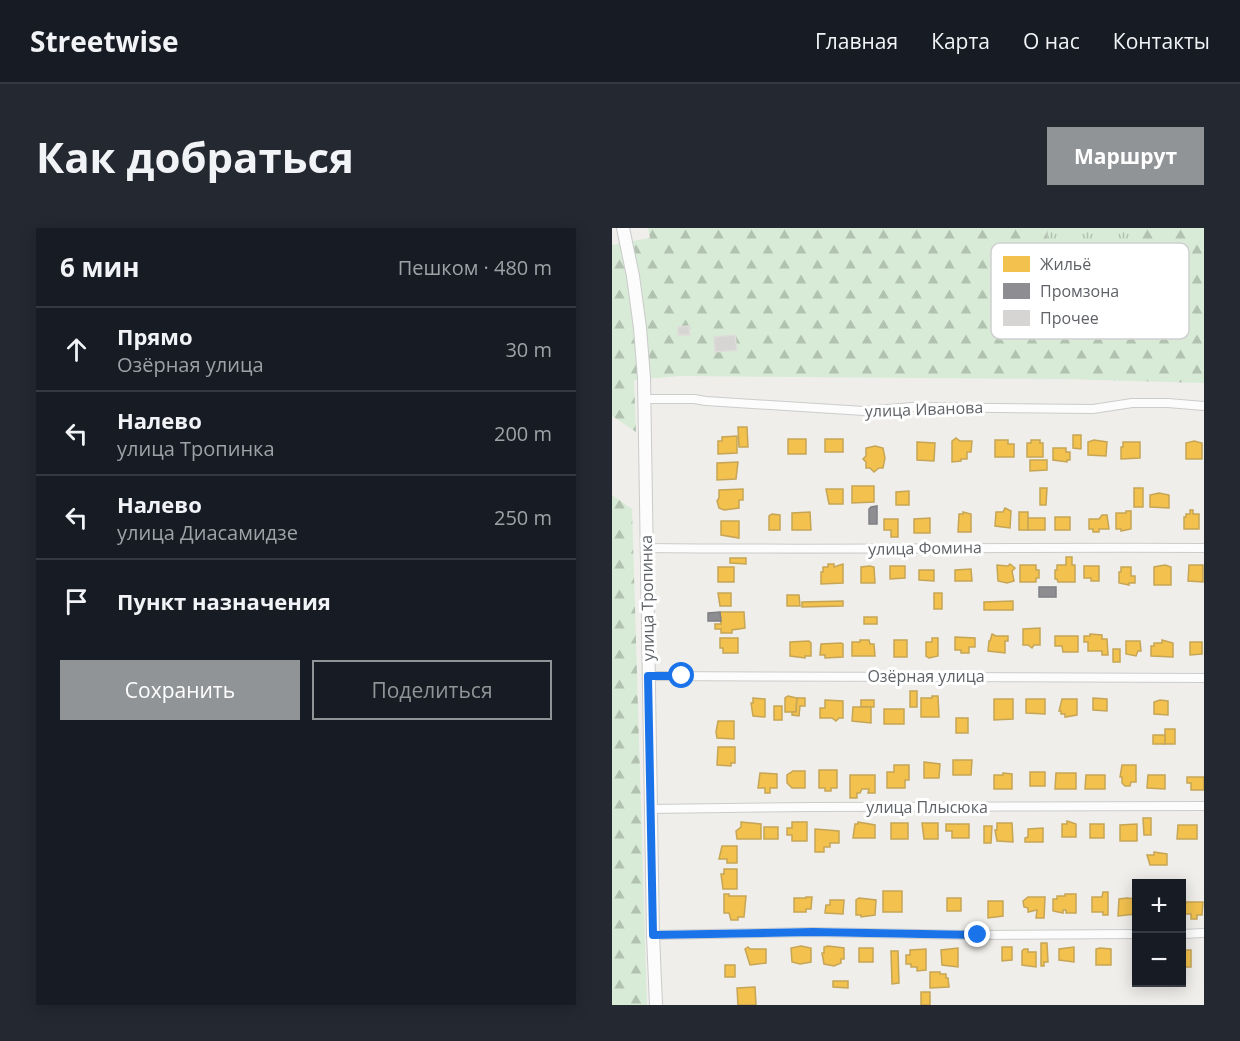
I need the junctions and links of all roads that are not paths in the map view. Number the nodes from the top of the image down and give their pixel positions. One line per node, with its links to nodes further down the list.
1 (623, 228): 2 (main road, улица Тропинка)
2 (644, 399): 3 (street, улица Иванова); 4 (main road, улица Тропинка)
3 (1204, 406)
4 (646, 548): 5 (street, улица Фомина); 6 (main road, улица Тропинка)
5 (1204, 548)
6 (648, 676): 7 (street, Озёрная улица); 9 (main road, улица Тропинка)
7 (1204, 678)
8 (1204, 806): 9 (street, улица Плысюка)
9 (651, 809): 13 (main road, улица Тропинка)
10 (1204, 933): 12 (street)
11 (1132, 934): 13 (street)
12 (1186, 934)
13 (653, 935): 14 (main road, улица Тропинка)
14 (656, 1005)

